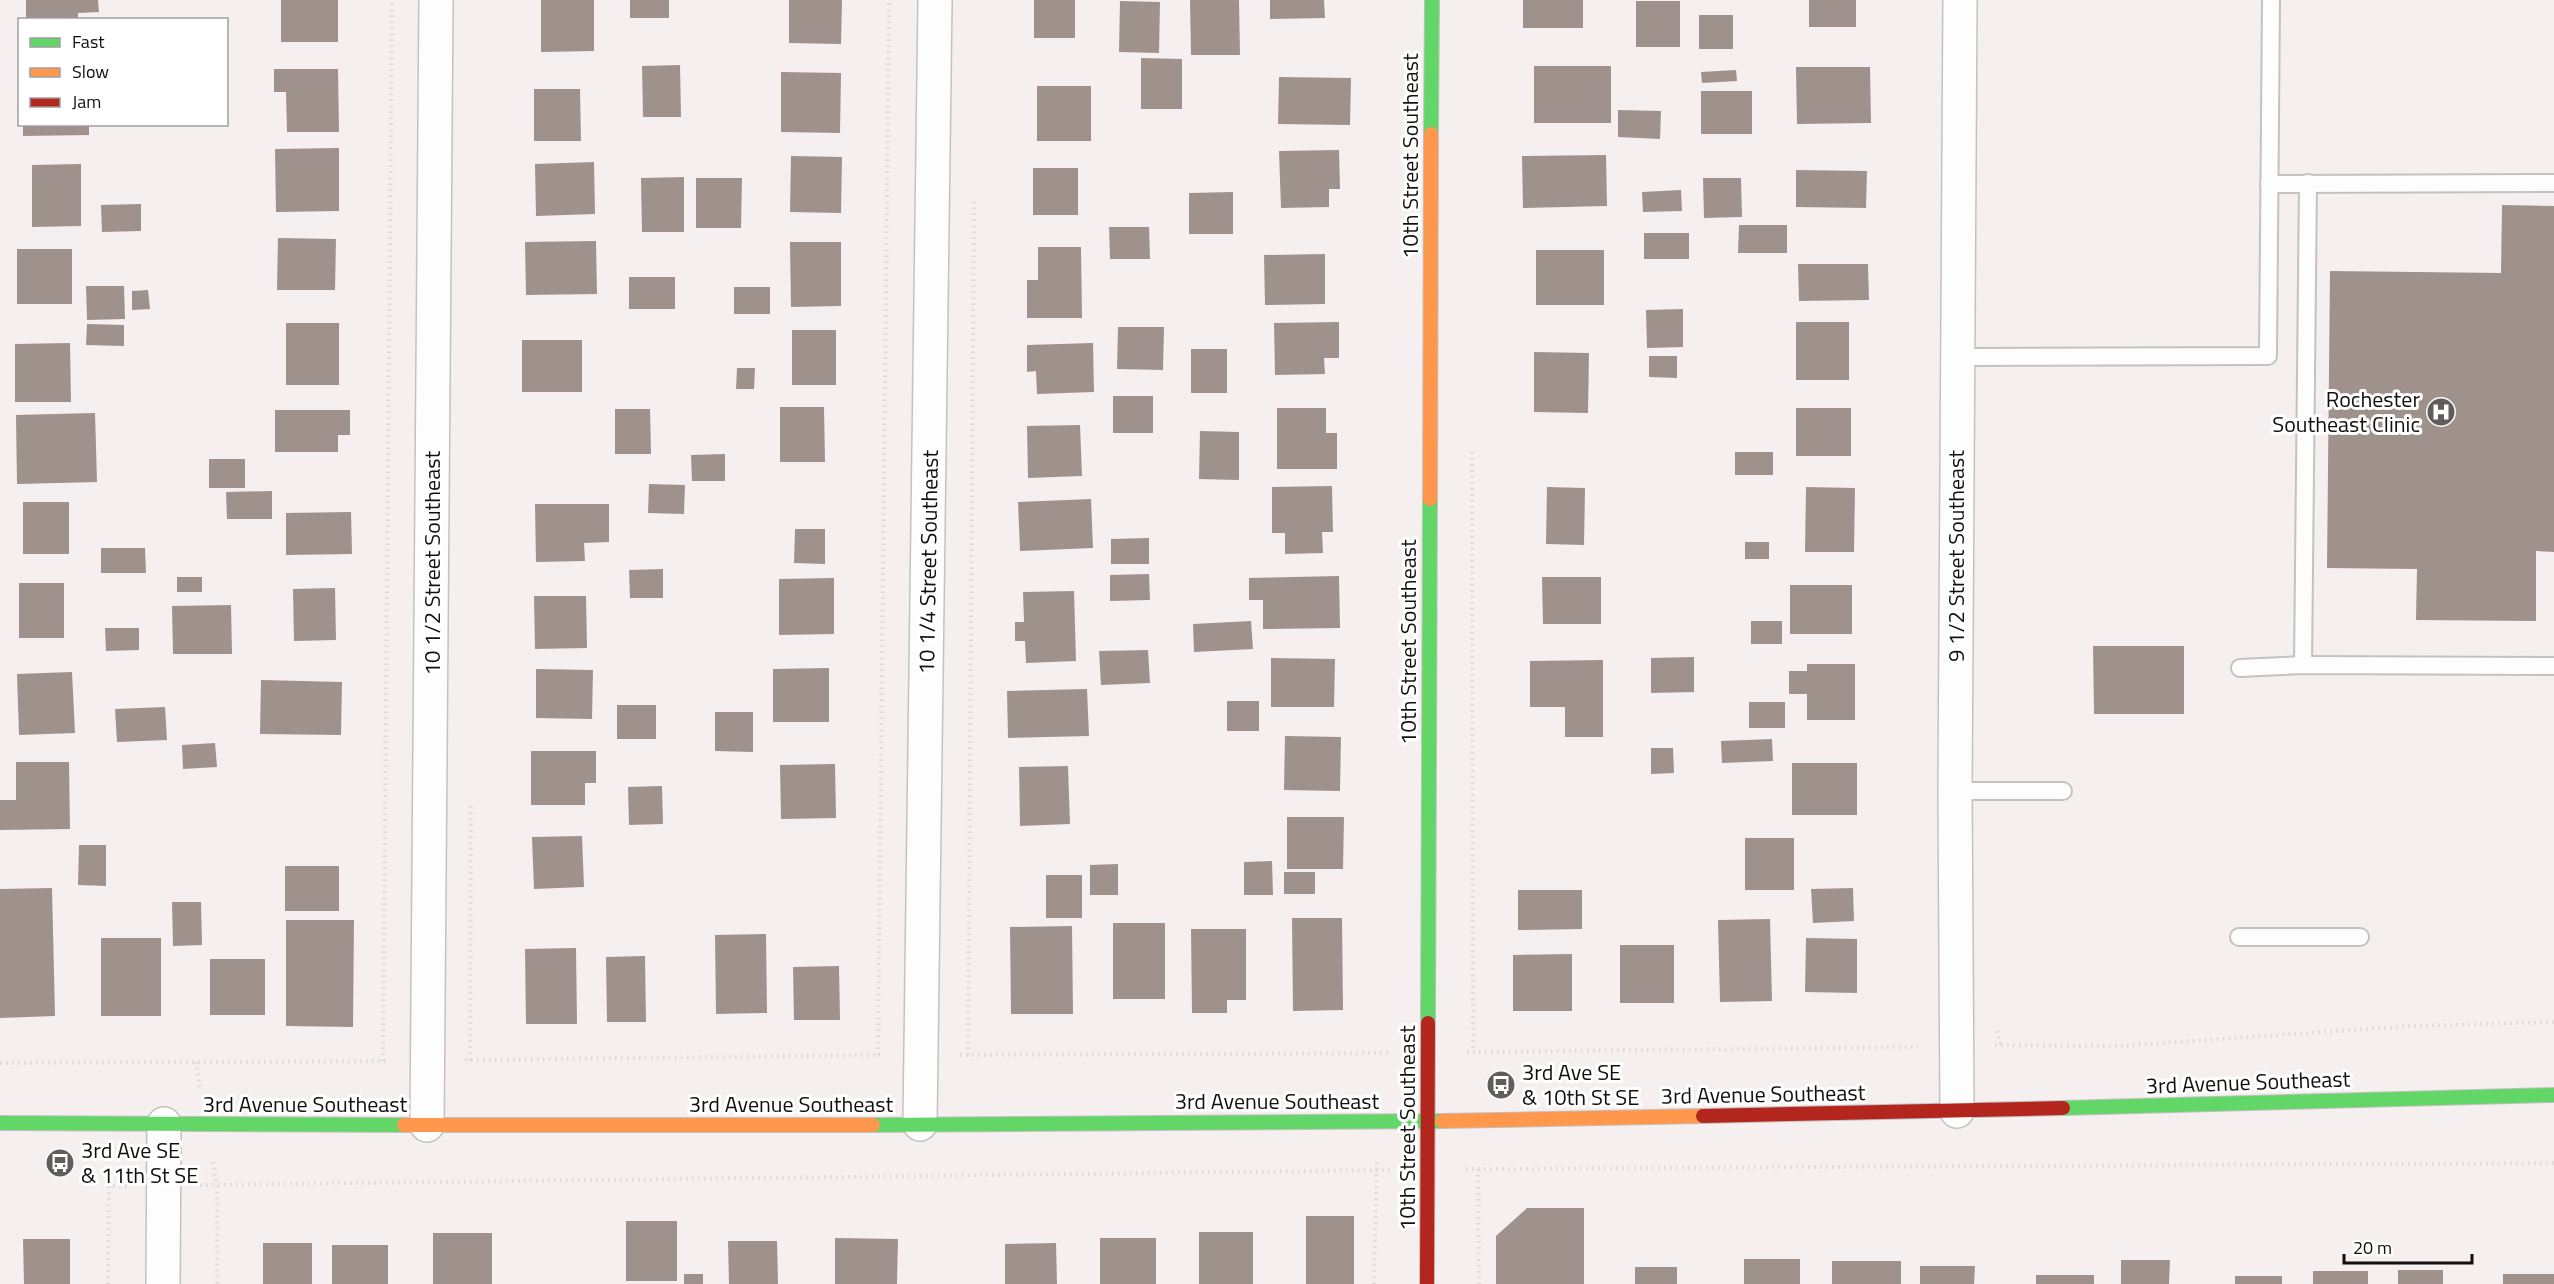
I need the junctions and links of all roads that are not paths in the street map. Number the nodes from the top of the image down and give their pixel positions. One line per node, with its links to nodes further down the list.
1 (436, 0): 23 (street, 10 1/2 Street Southeast)
2 (935, 0): 22 (street, 10 1/4 Street Southeast)
3 (1432, 0): 19 (main road, 10th Street Southeast)
4 (1960, 0): 9 (street, 9 1/2 Street Southeast)
5 (2271, 0): 8 (lane)
6 (2308, 183): 7 (lane); 8 (lane); 10 (lane)
7 (2554, 183)
8 (2269, 184): 9 (lane)
9 (1958, 357): 13 (street, 9 1/2 Street Southeast)
10 (2304, 665): 11 (lane); 12 (lane)
11 (2554, 666)
12 (2240, 668)
13 (1955, 791): 14 (lane); 18 (street, 9 1/2 Street Southeast)
14 (2063, 791)
15 (2239, 937): 16 (lane)
16 (2360, 937)
17 (2554, 1095): 18 (main road, 3rd Avenue Southeast)
18 (1957, 1111): 19 (main road, 3rd Avenue Southeast)
19 (1428, 1121): 22 (main road, 3rd Avenue Southeast); 25 (main road, 10th Street Southeast)
20 (0, 1123): 21 (main road, 3rd Avenue Southeast)
21 (164, 1124): 23 (main road, 3rd Avenue Southeast); 24 (street)
22 (920, 1124): 23 (main road, 3rd Avenue Southeast)
23 (427, 1125)
24 (163, 1284)
25 (1427, 1284)

